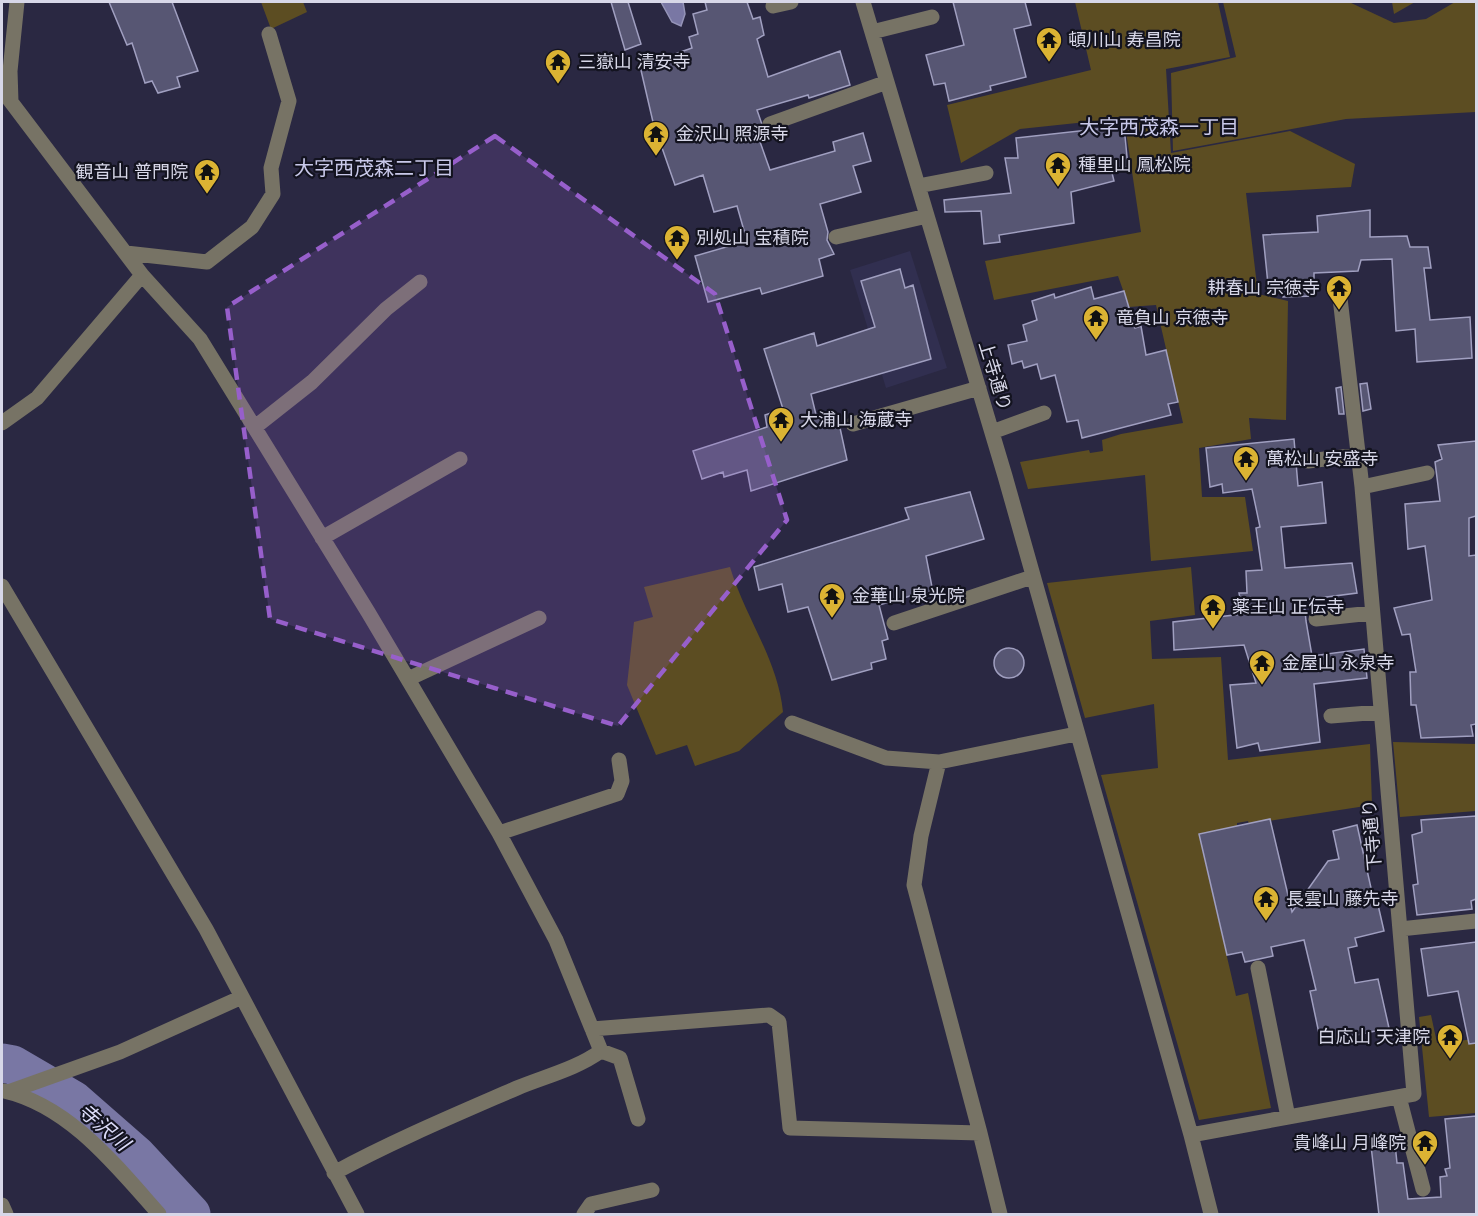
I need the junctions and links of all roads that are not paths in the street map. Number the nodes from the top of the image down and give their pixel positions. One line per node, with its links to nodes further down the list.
1 (17, 2): 9 (street)
2 (790, 2): 4 (street)
3 (863, 2): 6 (street, 上寺通り)
4 (773, 6)
5 (932, 17): 6 (street)
6 (872, 32): 8 (street, 上寺通り)
7 (269, 34): 15 (street)
8 (887, 82): 10 (street); 12 (street, 上寺通り)
9 (6, 96): 15 (street)
10 (771, 124)
11 (986, 173): 12 (street)
12 (918, 186): 13 (street, 上寺通り)
13 (927, 216): 14 (street); 19 (street, 上寺通り)
14 (836, 237)
15 (126, 253): 16 (street)
16 (142, 275): 21 (street); 23 (street)
17 (420, 282): 23 (street)
18 (1340, 298): 25 (street, 下寺通り)
19 (979, 388): 22 (street); 24 (street, 上寺通り)
20 (1044, 413): 24 (street)
21 (2, 423)
22 (853, 424)
23 (255, 427): 30 (street)
24 (992, 432): 31 (street, 上寺通り)
25 (1359, 455): 27 (street); 29 (street, 下寺通り)
26 (460, 459): 30 (street)
27 (1308, 461)
28 (1427, 473): 29 (street)
29 (1362, 487): 33 (street, 下寺通り)
30 (322, 538): 37 (street)
31 (1032, 576): 36 (street); 41 (street, 上寺通り)
32 (2, 586): 48 (street)
33 (1372, 613): 35 (street); 38 (street, 下寺通り)
34 (539, 618): 37 (street)
35 (1316, 619)
36 (894, 623)
37 (408, 679): 44 (street)
38 (1381, 712): 39 (street); 46 (street, 下寺通り)
39 (1330, 716)
40 (792, 723): 43 (street)
41 (1076, 734): 43 (street); 56 (street, 上寺通り)
42 (619, 760): 44 (street)
43 (939, 762): 55 (street)
44 (499, 833): 49 (street)
45 (1476, 921): 46 (street)
46 (1400, 929): 52 (street, 下寺通り)
47 (1258, 968): 53 (street)
48 (242, 997): 51 (street); 57 (street)
49 (592, 1029): 50 (street); 55 (street)
50 (601, 1051): 54 (street); 57 (street)
51 (5, 1091): 62 (street)
52 (1399, 1097): 53 (street); 58 (street)
53 (1288, 1117): 56 (street)
54 (638, 1119)
55 (980, 1133): 65 (street)
56 (1191, 1135): 66 (street, 上寺通り)
57 (334, 1173): 63 (street)
58 (1423, 1189)
59 (652, 1190): 64 (street)
60 (2, 1205): 61 (street)
61 (6, 1215)
62 (159, 1215)
63 (357, 1215)
64 (584, 1215)
65 (1000, 1215)
66 (1210, 1215)

